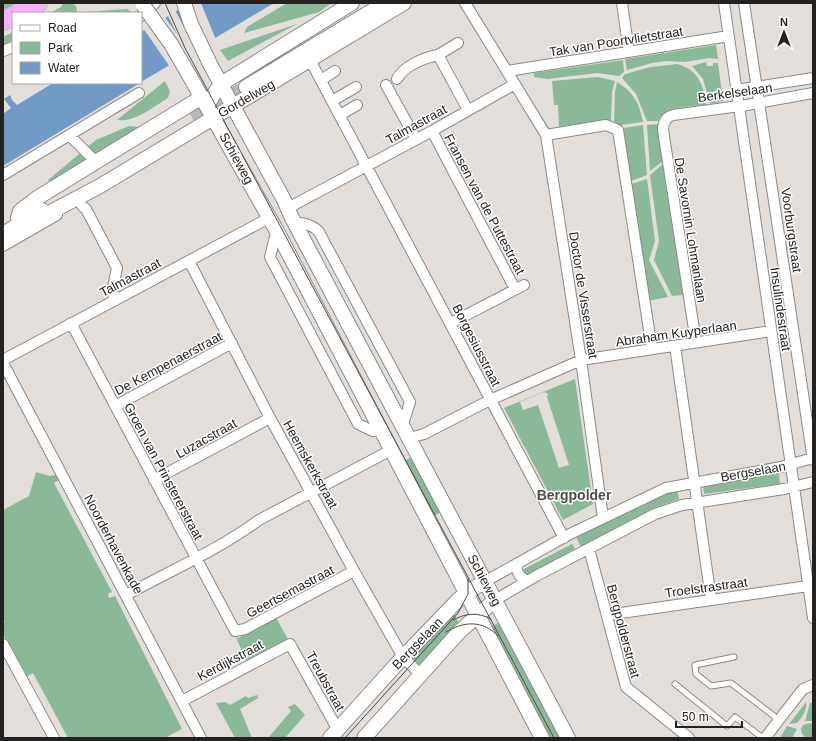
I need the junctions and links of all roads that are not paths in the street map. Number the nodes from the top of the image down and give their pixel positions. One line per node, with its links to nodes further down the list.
1 (38, 3): 12 (highway)
2 (184, 3): 25 (main road, Schieweg)
3 (352, 3): 25 (main road, Gordelweg)
4 (373, 3): 5 (main road, Gordelweg)
5 (385, 3)
6 (404, 3): 19 (main road, Gordelweg)
7 (465, 3): 21 (street, Doctor de Visserstraat)
8 (622, 3): 17 (street)
9 (724, 3): 15 (street, Insulindestraat)
10 (744, 3): 29 (street, Voorburgstraat)
11 (145, 7): 38 (main road, Schieweg, bridge)
12 (20, 12)
13 (12, 16): 14 (highway)
14 (3, 21)
15 (729, 36): 17 (street, Tak van Poortvlietstraat); 30 (street, Insulindestraat)
16 (458, 43): 18 (street)
17 (629, 52): 21 (street, Tak van Poortvlietstraat)
18 (438, 55): 23 (street); 39 (street)
19 (310, 60): 24 (street, Borgesiusstraat); 36 (main road, Gordelweg)
20 (335, 71): 24 (street)
21 (507, 71): 26 (street, Doctor de Visserstraat)
22 (813, 78): 29 (street, Berkelselaan)
23 (397, 79)
24 (321, 80): 33 (street, Borgesiusstraat)
25 (221, 84): 36 (main road, Schieweg); 38 (main road, Gordelweg)
26 (514, 84): 39 (street, Talmastraat); 44 (street, Doctor de Visserstraat)
27 (386, 85): 45 (street)
28 (356, 87): 33 (street)
29 (758, 87): 30 (street, Berkelselaan); 34 (street, Voorburgstraat)
30 (736, 90): 37 (street, Insulindestraat)
31 (139, 93): 43 (street)
32 (813, 93): 34 (street, Berkelselaan)
33 (332, 101): 40 (street, Borgesiusstraat)
34 (760, 102): 37 (street, Berkelselaan); 76 (street, Voorburgstraat)
35 (358, 105): 40 (street)
36 (233, 106): 38 (main road, Gordelweg); 50 (main road, Schieweg)
37 (738, 106): 41 (street, Berkelselaan); 62 (street, Insulindestraat)
38 (208, 107): 46 (main road, Gordelweg); 49 (main road, Gordelweg); 53 (main road, Schieweg)
39 (468, 110): 42 (street, Talmastraat)
40 (340, 116): 47 (street, Borgesiusstraat)
41 (664, 122): 63 (street, De Savornin Lohmanlaan)
42 (432, 131): 45 (street, Talmastraat); 61 (street, Fransen van de Puttestraat)
43 (69, 135): 46 (street); 48 (street)
44 (546, 135): 66 (street); 68 (street, Doctor de Visserstraat)
45 (416, 139): 47 (street, Talmastraat)
46 (96, 162): 52 (main road, Gordelweg)
47 (366, 165): 50 (street, Talmastraat); 61 (street, Borgesiusstraat)
48 (3, 175)
49 (85, 200): 51 (main road, Gordelweg); 57 (street, Gordelweg); 59 (street)
50 (292, 206): 74 (main road, Schieweg)
51 (34, 215): 52 (main road, Gordelweg); 55 (main road, Gordelweg)
52 (18, 218): 54 (main road, Gordelweg)
53 (269, 218): 56 (main road, Schieweg); 58 (street, Talmastraat)
54 (3, 227)
55 (3, 234)
56 (276, 239): 73 (main road, Schieweg); 73 (street, Schieweg)
57 (3, 246)
58 (189, 261): 59 (street, Talmastraat); 64 (street, Heemskerkstraat)
59 (116, 300): 60 (street, Talmastraat)
60 (71, 323): 67 (street, Talmastraat); 71 (street, Groen van Prinstererstraat)
61 (451, 323): 70 (street, Borgesiusstraat)
62 (771, 331): 63 (street, Abraham Kuyperlaan); 77 (street, Insulindestraat)
63 (696, 342): 65 (street, Abraham Kuyperlaan)
64 (232, 344): 71 (street, De Kempenaerstraat); 72 (street, Heemskerkstraat)
65 (675, 346): 66 (street, Abraham Kuyperlaan); 79 (street)
66 (652, 348): 68 (street, Abraham Kuyperlaan)
67 (3, 360)
68 (581, 360): 70 (street, Abraham Kuyperlaan); 84 (street, Doctor de Visserstraat)
69 (3, 363): 94 (street, Noorderhavenkade)
70 (490, 400): 74 (street, Abraham Kuyperlaan); 85 (street, Borgesiusstraat)
71 (115, 406): 78 (street, Groen van Prinstererstraat)
72 (270, 418): 78 (street, Luzacstraat); 82 (street, Heemskerkstraat)
73 (382, 430): 75 (main road, Schieweg)
74 (415, 436): 90 (main road, Schieweg)
75 (387, 452): 82 (street); 93 (main road, Schieweg)
76 (813, 459): 77 (street, Bergselaan)
77 (792, 465): 79 (street, Bergselaan); 81 (street, Insulindestraat)
78 (154, 480): 87 (street, Groen van Prinstererstraat)
79 (693, 482): 83 (street); 84 (street, Bergselaan)
80 (813, 482): 81 (street, Bergselaan)
81 (793, 487): 83 (street, Bergselaan); 92 (street, Insulindestraat)
82 (312, 492): 87 (street); 89 (street, Heemskerkstraat)
83 (697, 503): 86 (street, Bergselaan); 95 (street)
84 (602, 518): 85 (street, Bergselaan)
85 (564, 538): 88 (street, Bergselaan)
86 (589, 549): 91 (street, Bergselaan); 98 (street, Bergpolderstraat)
87 (196, 558): 94 (street); 100 (street, Groen van Prinstererstraat)
88 (516, 564): 90 (street, Bergselaan); 91 (street)
89 (354, 571): 100 (street, Geertsemastraat); 105 (street, Heemskerkstraat)
90 (486, 581): 93 (main road, Bergselaan); 96 (main road, Schieweg)
91 (527, 581): 96 (street, Bergselaan)
92 (808, 586): 95 (street, Troelstrastraat); 99 (street, Insulindestraat)
93 (466, 592): 97 (main road, Schieweg); 105 (main road, Bergselaan)
94 (126, 595): 109 (street, Noorderhavenkade)
95 (711, 599): 98 (street, Troelstrastraat)
96 (495, 600): 97 (main road, Bergselaan); 116 (main road, Schieweg)
97 (477, 614): 106 (main road, Bergselaan); 115 (main road, Schieweg)
98 (607, 615): 117 (street, Bergpolderstraat)
99 (813, 618)
100 (236, 631)
101 (3, 644): 103 (street)
102 (290, 644): 109 (street, Kerdijkstraat); 111 (street, Treubstraat)
103 (6, 654): 112 (street)
104 (734, 656): 110 (lane)
105 (403, 657): 106 (street, Heemskerkstraat); 111 (main road, Bergselaan)
106 (420, 674): 114 (main road, Bergselaan)
107 (676, 684): 118 (lane)
108 (813, 686): 110 (street)
109 (182, 701): 113 (street, Noorderhavenkade)
110 (779, 720): 118 (street)
111 (334, 734)
112 (54, 738)
113 (201, 738)
114 (364, 738)
115 (542, 738)
116 (568, 738)
117 (689, 738)
118 (764, 738)

